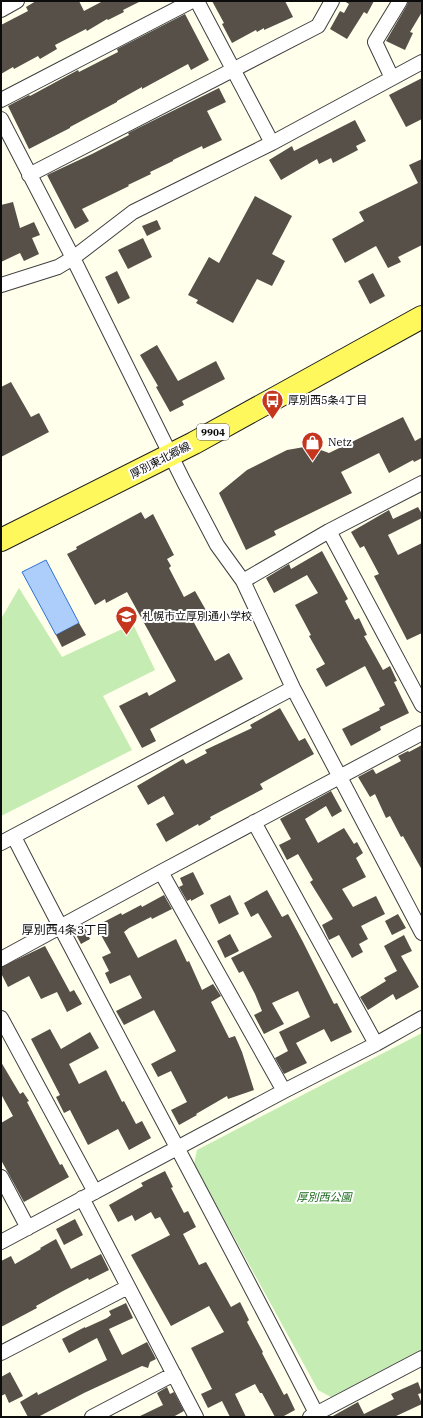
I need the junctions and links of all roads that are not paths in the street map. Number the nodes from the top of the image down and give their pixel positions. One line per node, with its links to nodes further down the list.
1 (17, 1): 6 (street)
2 (192, 1): 10 (street)
3 (197, 1): 8 (street)
4 (332, 1): 8 (street)
5 (400, 1): 9 (street)
6 (1, 10)
7 (422, 62): 9 (street)
8 (233, 69): 12 (street); 13 (street)
9 (392, 78): 12 (street)
10 (1, 100)
11 (1, 119): 13 (street)
12 (272, 143): 14 (street)
13 (29, 175): 14 (street)
14 (73, 258): 15 (street); 17 (street)
15 (1, 285)
16 (422, 318): 17 (main road, 厚別東北郷線 / 9904)
17 (170, 454): 20 (main road, 厚別東北郷線 / 9904); 21 (street)
18 (421, 486): 19 (street)
19 (329, 532): 21 (street); 23 (street)
20 (1, 540)
21 (243, 581): 22 (street)
22 (293, 688): 25 (street); 27 (street)
23 (422, 705)
24 (422, 733): 25 (street)
25 (340, 777): 26 (street); 30 (street)
26 (254, 822): 28 (street); 34 (street)
27 (7, 840): 29 (street)
28 (161, 872): 29 (street); 35 (street)
29 (60, 927): 31 (street); 36 (street)
30 (422, 933)
31 (1, 959)
32 (1, 1018): 38 (street)
33 (422, 1018): 34 (street)
34 (376, 1044): 35 (street)
35 (284, 1091): 36 (street)
36 (178, 1148): 38 (street); 46 (street)
37 (1, 1177): 40 (street)
38 (95, 1192): 39 (street)
39 (82, 1198): 40 (street); 42 (street)
40 (28, 1228): 41 (street)
41 (1, 1242)
42 (128, 1287): 43 (street); 45 (street)
43 (1, 1353)
44 (422, 1358): 46 (street)
45 (174, 1374): 47 (street); 48 (street)
46 (314, 1416)
47 (92, 1417)
48 (196, 1417)

